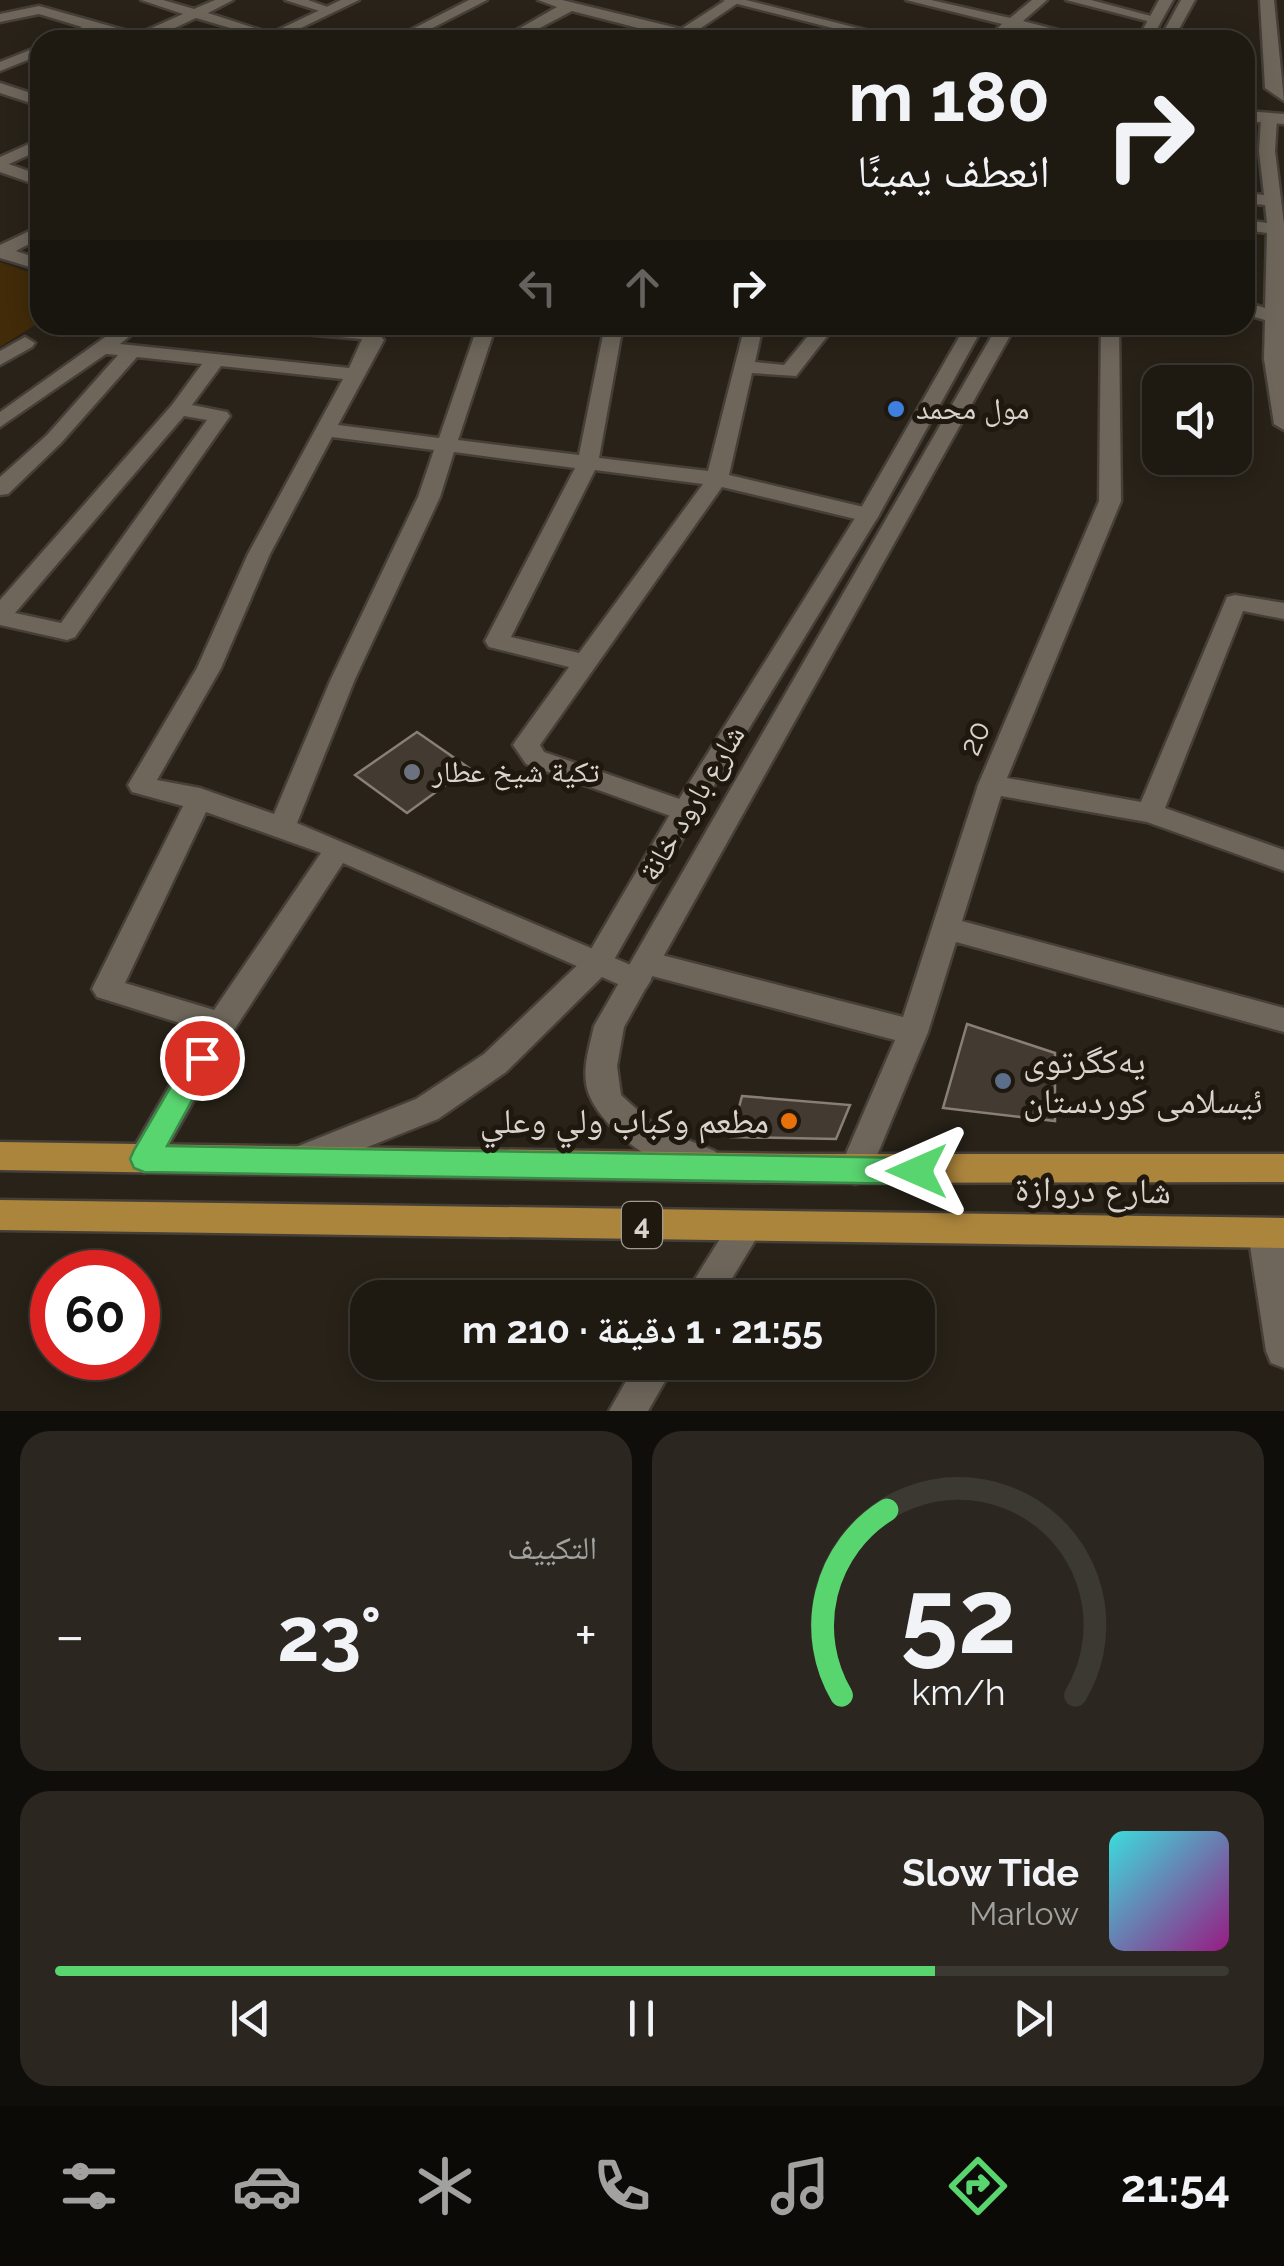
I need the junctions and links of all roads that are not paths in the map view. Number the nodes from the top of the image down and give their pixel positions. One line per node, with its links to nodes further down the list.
1 (148, 0): 18 (street)
2 (226, 0): 18 (street)
3 (292, 0): 16 (street)
4 (352, 0): 16 (street)
5 (480, 0): 28 (street)
6 (544, 0): 15 (street)
7 (913, 0): 20 (street)
8 (1040, 0): 20 (street)
9 (1073, 0): 19 (street)
10 (1166, 0): 19 (street)
11 (1188, 0): 37 (street)
12 (1266, 0): 43 (street)
13 (732, 1): 32 (street); 33 (street)
14 (43, 5): 17 (street); 22 (street)
15 (570, 6): 21 (street); 29 (street)
16 (329, 10): 27 (street)
17 (0, 14)
18 (196, 14): 25 (street); 26 (street)
19 (1155, 19): 36 (street)
20 (1012, 22): 34 (street); 35 (street)
21 (643, 25): 30 (street); 31 (street)
22 (96, 26): 23 (street); 24 (street)
23 (87, 30)
24 (108, 30)
25 (161, 30)
26 (244, 30)
27 (285, 30)
28 (418, 30)
29 (525, 30)
30 (634, 30)
31 (665, 30)
32 (688, 30)
33 (855, 30)
34 (1003, 30)
35 (1046, 30)
36 (1149, 30)
37 (1172, 30)
38 (30, 54): 39 (street)
39 (0, 67)
40 (0, 88): 42 (street)
41 (30, 88): 42 (street)
42 (17, 94): 44 (street)
43 (1284, 96)
44 (30, 98)
45 (1276, 119): 48 (street)
46 (30, 148): 49 (street)
47 (1255, 149): 48 (street)
48 (1266, 151): 52 (street)
49 (3, 159): 50 (street)
50 (30, 175)
51 (1255, 199): 52 (street)
52 (1274, 200): 54 (street)
53 (1255, 226): 54 (street)
54 (1276, 229): 58 (street)
55 (30, 236): 56 (street)
56 (30, 262)
57 (1255, 311): 58 (street)
58 (1275, 317): 73 (street)
59 (121, 335): 69 (street)
60 (364, 335): 75 (street)
61 (484, 335): 80 (street)
62 (612, 335): 81 (street)
63 (751, 335): 74 (street)
64 (819, 335): 74 (street)
65 (970, 335): 84 (street, شارع بارود خانة)
66 (1001, 335): 97 (street, شارع بارود خانة)
67 (1110, 335): 88 (street, 20)
68 (26, 343): 71 (street)
69 (104, 348): 70 (street); 77 (street)
70 (134, 350): 72 (street); 83 (street)
71 (0, 359)
72 (216, 360): 75 (street); 76 (street)
73 (1279, 360): 78 (street)
74 (743, 366): 82 (street)
75 (356, 375): 79 (street)
76 (179, 409): 86 (street); 86 (street)
77 (0, 420)
78 (1284, 424)
79 (324, 430): 80 (street); 89 (street)
80 (450, 446): 81 (street); 92 (street)
81 (588, 462): 82 (street); 87 (street)
82 (717, 479): 84 (street); 87 (street)
83 (0, 489)
84 (868, 515): 90 (street, شارع بارود خانة)
85 (1284, 611): 91 (street)
86 (0, 616)
87 (584, 662): 90 (street)
88 (991, 784): 91 (street); 95 (street, 20)
89 (200, 798): 92 (street); 99 (street)
90 (686, 811): 96 (street, شارع بارود خانة)
91 (1150, 813): 94 (street)
92 (282, 827): 93 (street)
93 (337, 851): 96 (street); 99 (street)
94 (1284, 860)
95 (946, 928): 98 (street); 100 (street, 20)
96 (597, 964): 97 (street); 103 (street, شارع بارود خانة)
97 (640, 971): 100 (street); 105 (street, شارع بارود خانة)
98 (1284, 1020)
99 (220, 1024): 102 (street)
100 (912, 1032): 106 (street, 20)
101 (0, 1156): 102 (main road, شارع دروازة / 4)
102 (144, 1159): 103 (main road, شارع دروازة / 4)
103 (293, 1163): 105 (main road, شارع دروازة / 4)
104 (1284, 1168): 106 (main road, شارع دروازة / 4)
105 (738, 1169): 106 (main road, شارع دروازة / 4)
106 (854, 1170)
107 (0, 1214): 108 (main road, شارع دروازة / 4)
108 (747, 1226): 109 (main road, شارع دروازة / 4); 110 (street)
109 (1274, 1233): 111 (street)
110 (712, 1280)
111 (1284, 1351)
112 (647, 1380): 113 (street)
113 (627, 1411)

